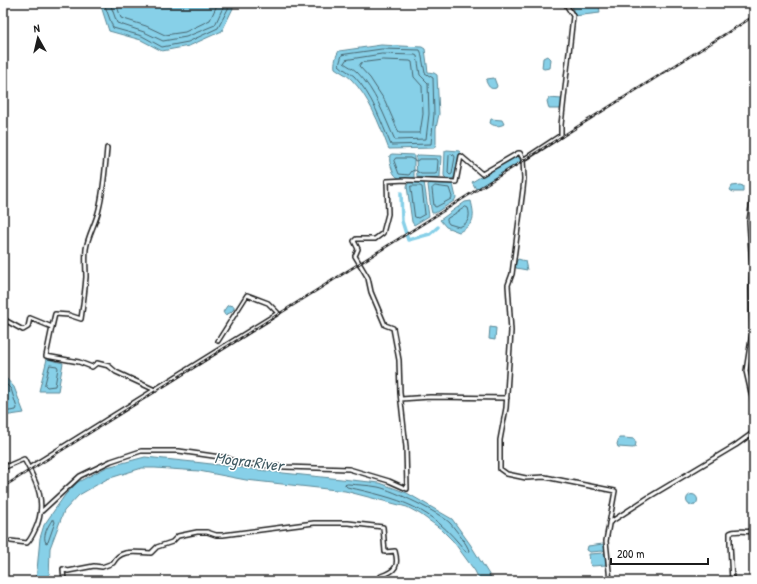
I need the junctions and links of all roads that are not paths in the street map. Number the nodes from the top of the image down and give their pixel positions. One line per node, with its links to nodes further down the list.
1 (565, 3): 3 (street)
2 (107, 148): 6 (street)
3 (524, 160): 9 (street); 10 (street)
4 (754, 199): 11 (street)
5 (3, 319): 6 (street)
6 (52, 327): 8 (street)
7 (218, 341): 8 (street)
8 (155, 390): 14 (street)
9 (507, 398): 10 (street); 16 (street)
10 (400, 399): 15 (street)
11 (754, 432): 12 (street); 16 (street)
12 (754, 436)
13 (3, 468): 14 (street)
14 (29, 468): 15 (street)
15 (42, 511): 18 (street)
16 (609, 523): 21 (street)
17 (754, 528): 22 (street)
18 (11, 541)
19 (64, 581): 20 (street)
20 (382, 581)
21 (610, 581)
22 (732, 581)

